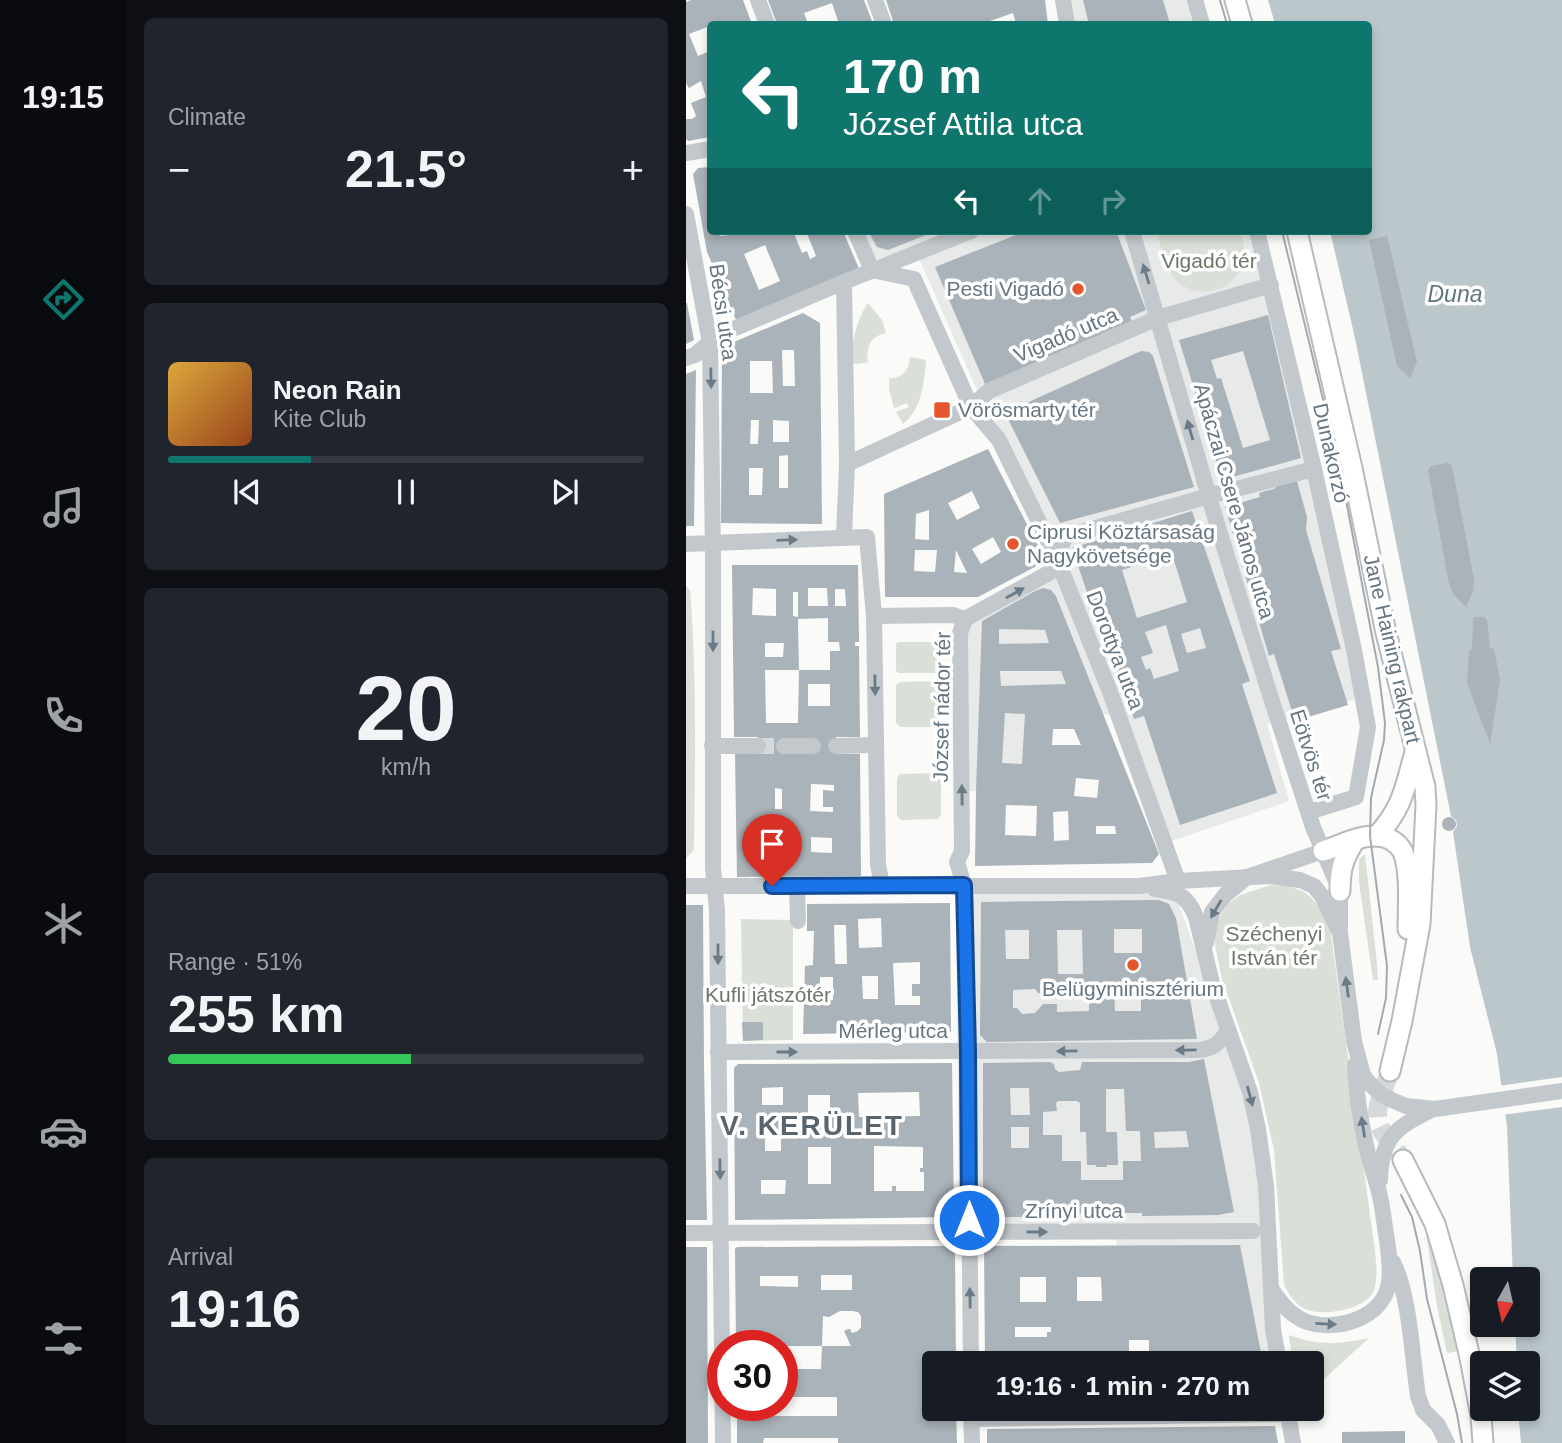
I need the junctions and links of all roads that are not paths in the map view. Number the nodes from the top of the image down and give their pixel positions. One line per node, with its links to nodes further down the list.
1 (758, 0): 6 (street)
2 (875, 0): 7 (street)
3 (1063, 0): 8 (street)
4 (1195, 0): 9 (street)
5 (1235, 0): 10 (main road)
6 (766, 21)
7 (883, 21)
8 (1066, 21)
9 (1201, 21)
10 (1241, 21)
11 (707, 150): 12 (street)
12 (686, 153)
13 (686, 214): 23 (street, Bécsi utca)
14 (857, 235): 19 (street)
15 (961, 235): 19 (street)
16 (1133, 235): 22 (street, one-way to 16)
17 (1258, 235): 21 (street, Dunakorzó)
18 (1298, 235): 44 (main road, Jane Haining rakpart)
19 (870, 264): 20 (street); 25 (street)
20 (844, 282): 23 (street); 26 (street)
21 (1271, 285): 22 (street); 27 (street, Dunakorzó)
22 (1158, 317): 25 (street, Vigadó utca); 28 (street, Apáczai Csere János utca, one-way to 22)
23 (710, 343): 24 (street); 30 (street, Bécsi utca, one-way to 30)
24 (686, 359)
25 (971, 407): 26 (street); 32 (street, Dorottya utca)
26 (847, 464): 29 (street)
27 (1308, 470): 28 (street); 36 (street, Dunakorzó)
28 (1209, 496): 32 (street); 37 (street, Apáczai Csere János utca)
29 (844, 537): 30 (street, one-way to 29); 34 (street)
30 (713, 543): 31 (street); 33 (street, Bécsi utca)
31 (686, 545): 33 (street)
32 (1057, 559): 35 (street, one-way to 32); 52 (street, Dorottya utca)
33 (713, 572): 38 (street, Bécsi utca, one-way to 38)
34 (874, 617): 35 (street, József nádor tér); 43 (street, one-way to 43)
35 (965, 619): 54 (street, József nádor tér, one-way to 35)
36 (1360, 686): 45 (street, Eötvös tér)
37 (1270, 695): 46 (street, Eötvös tér)
38 (712, 746): 39 (street); 56 (street, Bécsi utca)
39 (758, 746)
40 (784, 746): 41 (street)
41 (813, 746)
42 (836, 746): 43 (street)
43 (876, 746): 53 (street)
44 (1416, 748): 47 (main road); 63 (main road, Jane Haining rakpart)
45 (1318, 809)
46 (1312, 827): 49 (street, Eötvös tér); 50 (street, Eötvös tér)
47 (1377, 836): 48 (main road); 63 (main road)
48 (1354, 840): 49 (main road); 59 (main road)
49 (1323, 851): 50 (street); 59 (street, Eötvös tér)
50 (1294, 861): 51 (street)
51 (1247, 877): 52 (street); 61 (street); 62 (street, one-way to 62)
52 (1178, 881): 58 (street)
53 (882, 885): 54 (street); 57 (street)
54 (964, 885): 58 (street); 67 (street, József nádor tér)
55 (686, 886): 56 (street)
56 (714, 886): 57 (street); 66 (street, Bécsi utca, one-way to 66)
57 (797, 886): 60 (street)
58 (1139, 886): 62 (street)
59 (1340, 891): 61 (street)
60 (798, 920)
61 (1340, 933): 65 (street, one-way to 61)
62 (1205, 952): 64 (street)
63 (1411, 977): 68 (main road, Jane Haining rakpart)
64 (1228, 1031): 67 (street, Mérleg utca, one-way to 67); 78 (street, one-way to 78)
65 (1354, 1041): 70 (street); 72 (street, one-way to 65)
66 (718, 1052): 67 (street, Mérleg utca, one-way to 67); 75 (street, Bécsi utca, one-way to 75)
67 (968, 1052): 74 (street, József nádor tér)
68 (1390, 1071)
69 (1562, 1091): 70 (street)
70 (1435, 1109): 72 (street)
71 (1403, 1160): 87 (main road)
72 (1379, 1193): 77 (street)
73 (1253, 1231): 74 (street, Zrínyi utca, one-way to 73)
74 (969, 1232): 75 (street, Zrínyi utca); 79 (street, József nádor tér, one-way to 74)
75 (720, 1233): 76 (street, Zrínyi utca); 83 (street, Bécsi utca)
76 (686, 1234)
77 (1389, 1253): 78 (street, one-way to 77); 86 (street)
78 (1272, 1290): 80 (street)
79 (971, 1351)
80 (1277, 1351)
81 (971, 1421): 84 (street)
82 (1289, 1421): 85 (street)
83 (723, 1443)
84 (971, 1443)
85 (1293, 1443)
86 (1447, 1443)
87 (1483, 1443)

